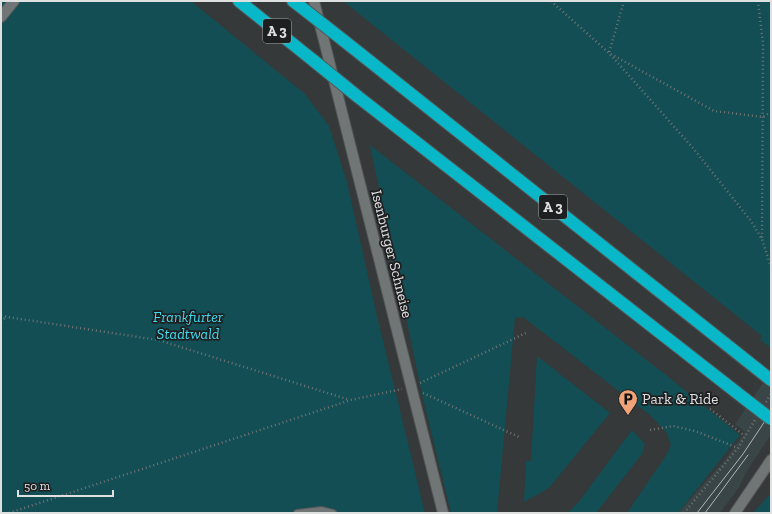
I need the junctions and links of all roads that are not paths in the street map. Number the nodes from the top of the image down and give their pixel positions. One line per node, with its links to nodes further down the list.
1 (14, 1): 5 (main road)
2 (239, 1): 7 (highway, A 3, bridge)
3 (314, 1): 11 (main road, Isenburger Schneise)
4 (297, 4): 6 (highway, A 3, bridge)
5 (1, 17)
6 (767, 376)
7 (771, 420)
8 (771, 460): 12 (main road)
9 (297, 513): 10 (lane)
10 (333, 513)
11 (442, 513)
12 (735, 513)

